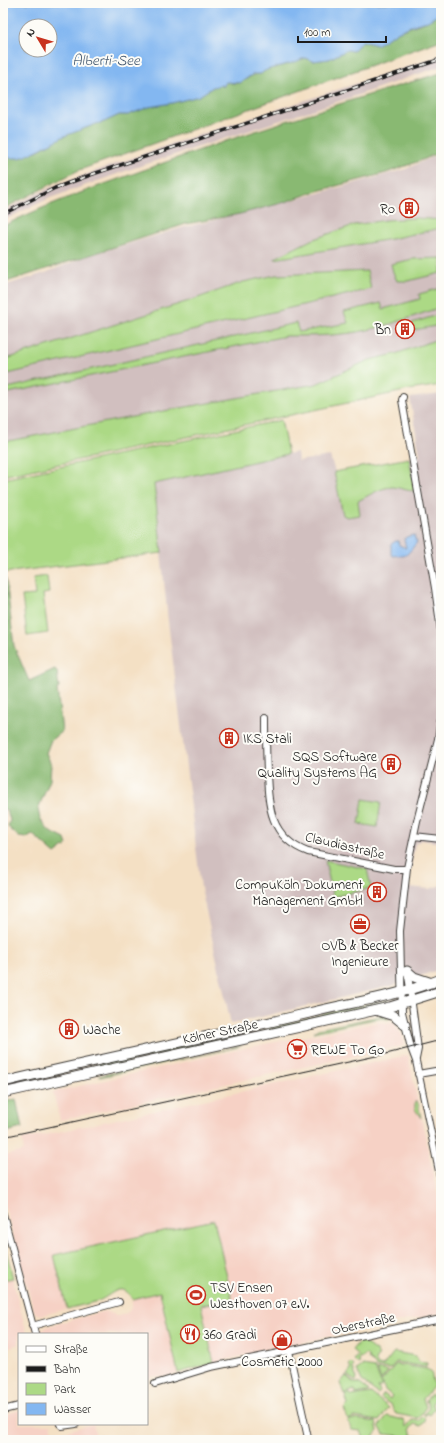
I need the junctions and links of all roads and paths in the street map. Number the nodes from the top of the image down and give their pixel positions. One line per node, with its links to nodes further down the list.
1 (403, 397): 2 (street)
2 (438, 588): 3 (street)
3 (441, 631)
4 (266, 718): 8 (street, Claudiastraße)
5 (441, 719): 6 (street)
6 (414, 836): 7 (street); 8 (street)
7 (441, 839)
8 (407, 869): 9 (street)
9 (400, 956): 10 (street); 13 (street)
10 (406, 971): 12 (main road); 13 (street)
11 (441, 979): 12 (main road, Kölner Straße)
12 (432, 983): 13 (main road, Kölner Straße)
13 (406, 991): 15 (street); 16 (street); 19 (main road, Kölner Straße)
14 (441, 991): 15 (main road, Kölner Straße)
15 (412, 1001): 16 (main road, Kölner Straße); 21 (street)
16 (402, 1004): 17 (main road, Kölner Straße); 18 (street)
17 (377, 1010): 18 (main road); 20 (main road, Kölner Straße)
18 (405, 1025): 21 (street)
19 (250, 1028): 20 (main road); 24 (main road, Kölner Straße)
20 (252, 1038): 25 (main road, Kölner Straße)
21 (416, 1061): 23 (street)
22 (441, 1070): 23 (street)
23 (418, 1074): 26 (street)
24 (3, 1082)
25 (3, 1093)
26 (441, 1177)
27 (3, 1214): 30 (street)
28 (119, 1302): 30 (street)
29 (441, 1319): 32 (street, Oberstraße)
30 (32, 1326): 31 (street)
31 (35, 1333)
32 (289, 1351): 33 (street, Oberstraße); 36 (street)
33 (155, 1384)
34 (18, 1406): 35 (street)
35 (3, 1410)
36 (308, 1438)

